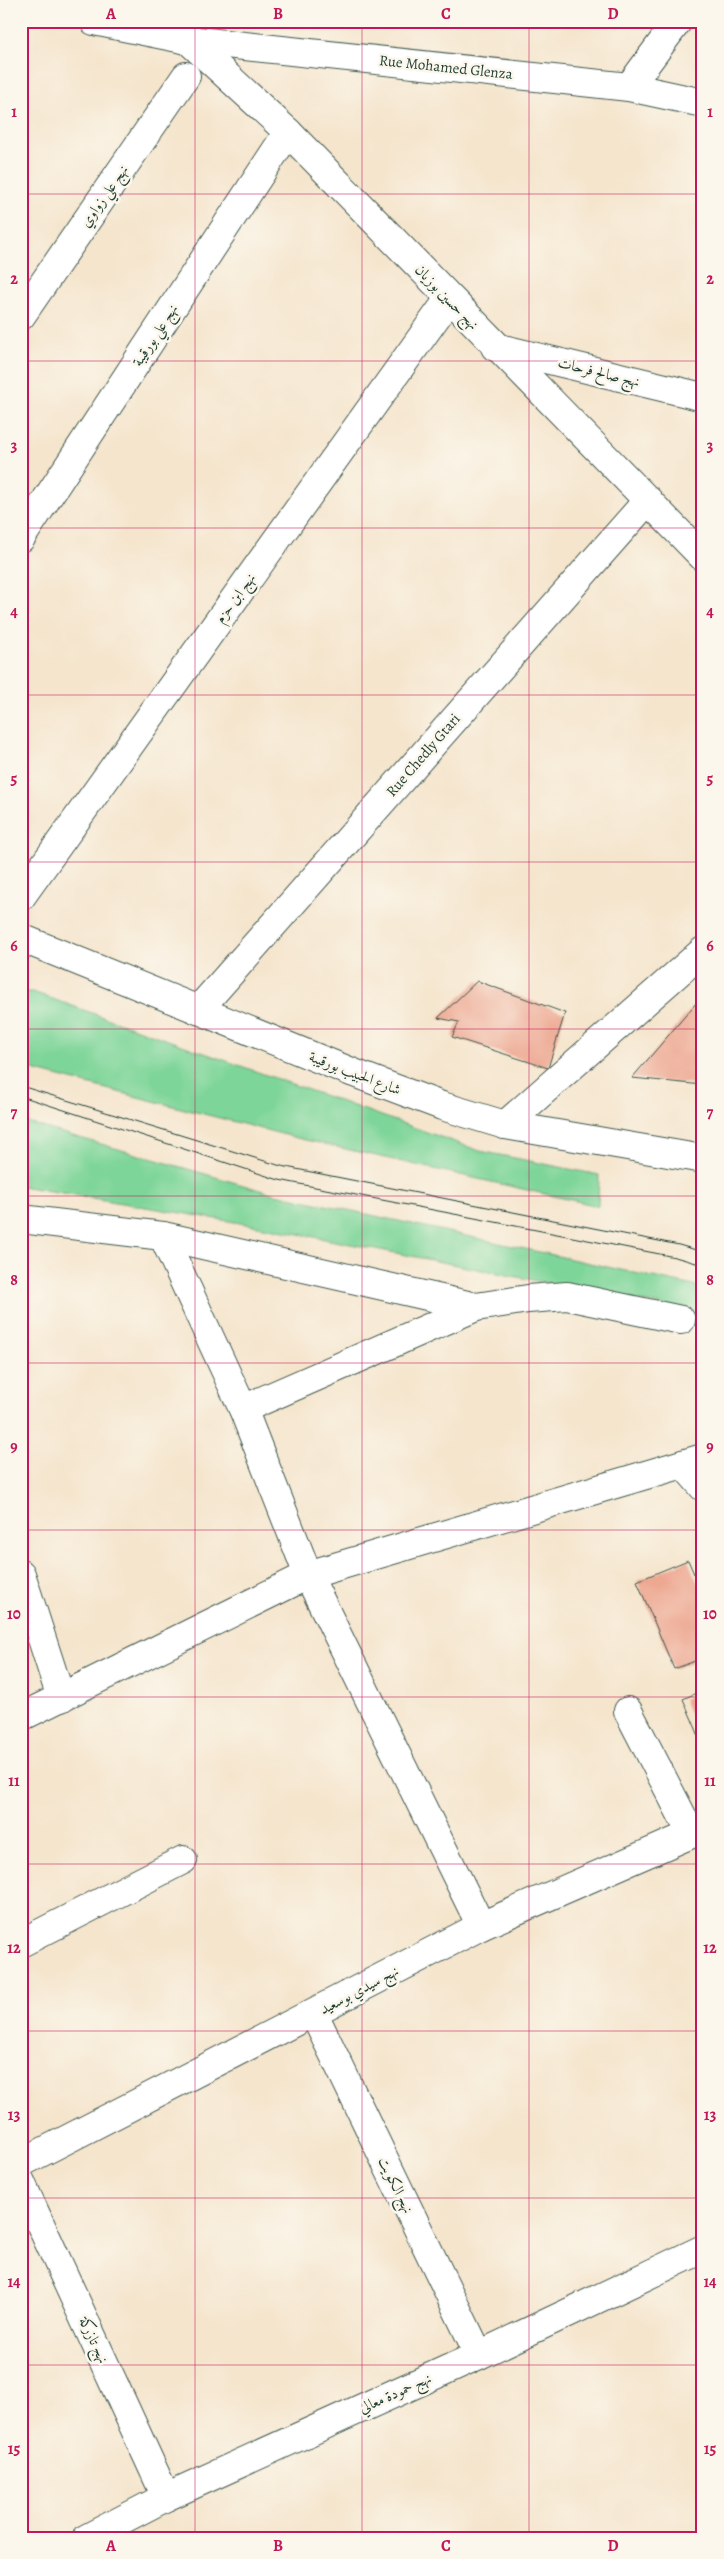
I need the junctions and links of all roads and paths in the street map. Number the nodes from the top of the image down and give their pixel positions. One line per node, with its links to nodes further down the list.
1 (94, 21): 3 (street, Rue Mohamed Glenza)
2 (678, 21): 6 (street)
3 (152, 26): 4 (street, Rue Mohamed Glenza)
4 (188, 40): 6 (street, Rue Mohamed Glenza); 8 (street, نهج حسين بوزيان)
5 (186, 76): 10 (street, نهج علي زواوي)
6 (629, 87): 7 (street, Rue Mohamed Glenza)
7 (703, 103)
8 (288, 132): 9 (street, نهج حسين بوزيان); 14 (street, نهج علي بورقيبة)
9 (449, 299): 11 (street, نهج حسين بوزيان); 16 (street, نهج ابن حزم)
10 (21, 316)
11 (496, 347): 12 (street, نهج صالح فرحات); 13 (street, نهج حسين بوزيان)
12 (703, 397)
13 (648, 500): 15 (street, نهج حسين بوزيان); 21 (street, Rue Chedly Gtari)
14 (21, 538)
15 (703, 557)
16 (21, 897)
17 (21, 938): 20 (street, شارع الحبيب بورقيبة)
18 (703, 951): 22 (street)
19 (21, 952): 20 (street)
20 (59, 953): 21 (street, شارع الحبيب بورقيبة)
21 (198, 1010): 22 (street, شارع الحبيب بورقيبة)
22 (505, 1125): 23 (street, شارع الحبيب بورقيبة)
23 (703, 1159)
24 (21, 1219): 25 (street)
25 (163, 1236): 26 (street); 28 (street)
26 (476, 1307): 27 (street); 28 (street)
27 (681, 1320)
28 (243, 1409): 32 (street)
29 (693, 1461): 30 (street); 32 (street)
30 (703, 1487)
31 (21, 1574): 33 (street)
32 (308, 1575): 33 (street); 38 (street)
33 (60, 1698): 35 (street)
34 (628, 1711): 36 (street)
35 (21, 1717)
36 (697, 1831): 38 (street, نهج سيدي بوسعيد)
37 (183, 1860): 39 (street)
38 (481, 1926): 40 (street, نهج سيدي بوسعيد)
39 (21, 1943)
40 (314, 2014): 41 (street, نهج سيدي بوسعيد); 44 (street, نهج الكويت)
41 (21, 2163)
42 (21, 2182): 45 (street, نهج تازركة)
43 (703, 2249): 44 (street, نهج حمودة معالي)
44 (479, 2356): 45 (street, نهج حمودة معالي)
45 (166, 2497): 46 (street, نهج حمودة معالي)
46 (88, 2538)

